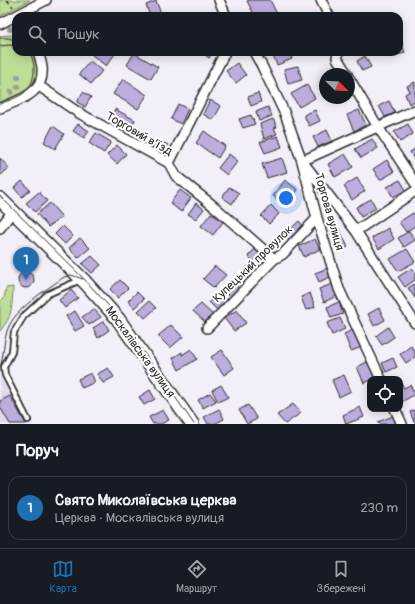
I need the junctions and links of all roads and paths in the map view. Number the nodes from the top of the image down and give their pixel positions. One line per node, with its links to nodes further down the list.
1 (7, 0): 5 (path)
2 (46, 0): 6 (street)
3 (219, 0): 7 (street)
4 (321, 0): 8 (street)
5 (16, 12)
6 (24, 12)
7 (224, 12)
8 (327, 12)
9 (12, 18): 10 (street)
10 (0, 24)
11 (40, 56): 16 (street)
12 (223, 56): 22 (street)
13 (256, 56): 21 (street, Торгова вулиця)
14 (338, 56): 15 (street)
15 (344, 68)
16 (39, 86): 18 (street); 22 (street, Торговий в’їзд)
17 (355, 88): 20 (street)
18 (0, 108)
19 (415, 110): 20 (street)
20 (378, 127): 21 (street); 23 (street)
21 (302, 161): 27 (street, Торгова вулиця); 29 (street)
22 (169, 163): 30 (street, Торговий в’їзд)
23 (415, 183)
24 (415, 191): 29 (street)
25 (0, 199): 26 (street, Москалівська вулиця)
26 (13, 211): 28 (street); 31 (street, Москалівська вулиця)
27 (317, 218): 30 (street, Купецький провулок); 34 (street, Торгова вулиця)
28 (0, 228)
29 (356, 231): 32 (street)
30 (274, 259): 33 (street, Купецький провулок)
31 (83, 280): 36 (lane); 37 (street, Москалівська вулиця)
32 (415, 323)
33 (207, 328)
34 (380, 376)
35 (396, 412): 38 (street)
36 (28, 420)
37 (192, 424)
38 (402, 424)

